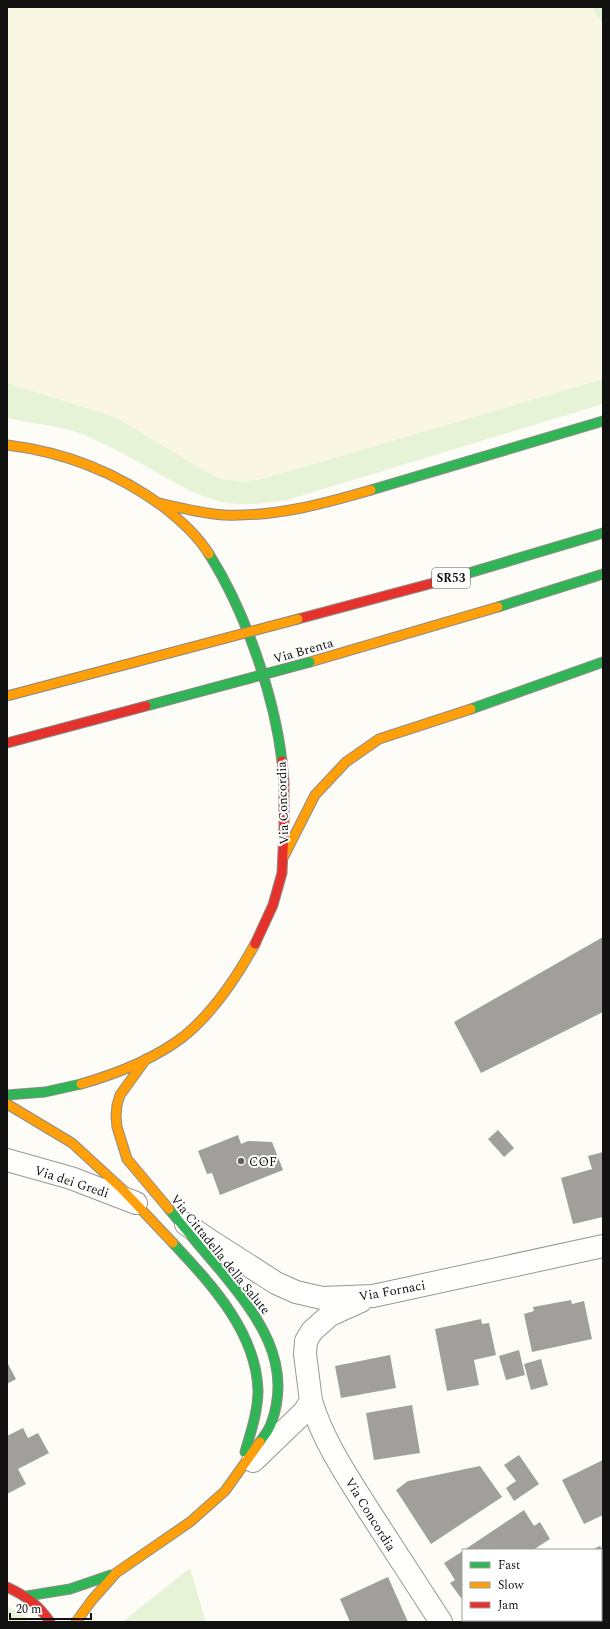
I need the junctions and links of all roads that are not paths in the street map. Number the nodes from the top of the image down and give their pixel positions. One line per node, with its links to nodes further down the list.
1 (603, 421): 5 (main road)
2 (7, 440): 4 (main road)
3 (7, 445): 4 (main road, Via Concordia)
4 (18, 446): 5 (main road, Via Concordia)
5 (158, 503): 11 (main road, Via Concordia)
6 (603, 533): 9 (main road, SR53, bridge)
7 (603, 574): 10 (main road, Via Brenta, bridge)
8 (603, 662): 11 (main road)
9 (7, 696)
10 (7, 742)
11 (284, 856): 12 (main road, Via Concordia)
12 (147, 1058): 13 (main road, Via Concordia); 17 (main road, Via Cittadella della Salute)
13 (7, 1095)
14 (7, 1104): 16 (main road, Via Cittadella della Salute)
15 (7, 1160): 16 (street, Via dei Gredi)
16 (136, 1203): 21 (main road, Via Cittadella della Salute)
17 (177, 1217): 19 (street, Via Fornaci); 21 (main road, Via Cittadella della Salute)
18 (603, 1246): 19 (street, Via Fornaci)
19 (373, 1296): 20 (street, Via Concordia)
20 (311, 1401): 21 (street); 27 (street, Via Concordia)
21 (237, 1476): 22 (main road, Via Cittadella della Salute)
22 (116, 1574): 24 (main road, Via Cittadella della Salute); 26 (main road, Via Cittadella della Salute)
23 (7, 1587): 24 (main road)
24 (27, 1596): 25 (main road)
25 (50, 1622)
26 (76, 1622)
27 (441, 1622)

